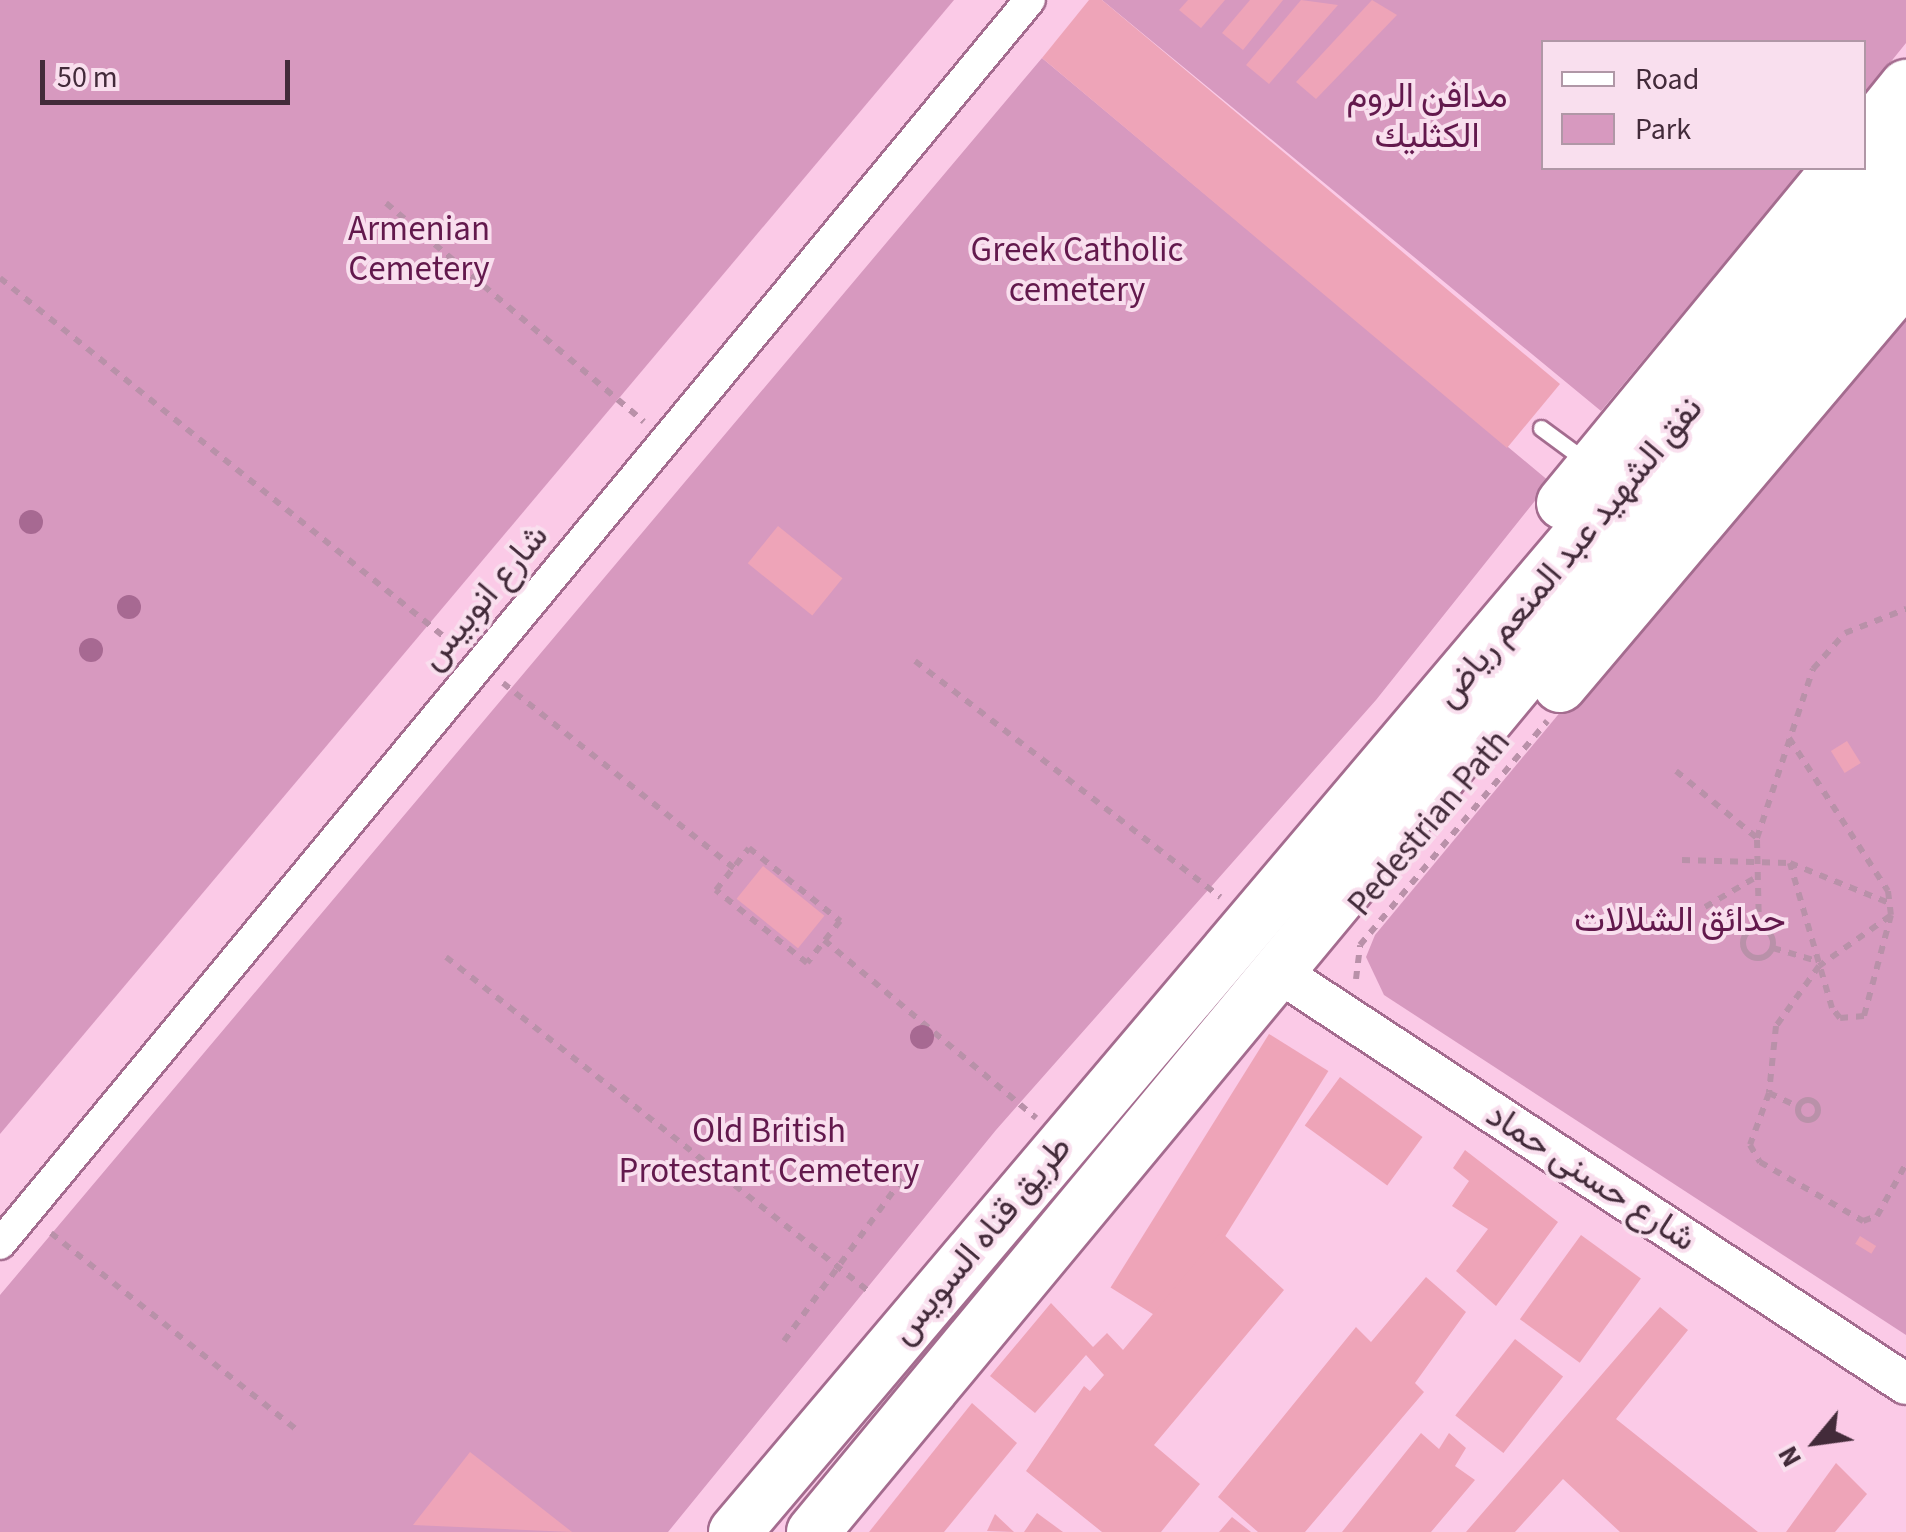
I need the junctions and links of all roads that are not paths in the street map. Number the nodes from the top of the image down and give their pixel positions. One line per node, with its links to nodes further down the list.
1 (1030, 0): 12 (street, شارع انوبيس)
2 (1906, 86): 3 (highway)
3 (1866, 136)
4 (1906, 150): 10 (highway, نفق الشهيد عبد المنعم رياض)
5 (1837, 170): 9 (highway)
6 (1906, 214): 11 (highway, نفق الشهيد عبد المنعم رياض)
7 (1906, 277): 11 (highway)
8 (1541, 428): 9 (lane)
9 (1594, 466): 10 (highway)
10 (1231, 929): 14 (highway, طريق قناه السويس)
11 (1282, 965): 13 (main road, شارع حسنى حماد); 15 (highway, طريق قناه السويس)
12 (0, 1244)
13 (1906, 1384)
14 (735, 1532)
15 (813, 1532)

